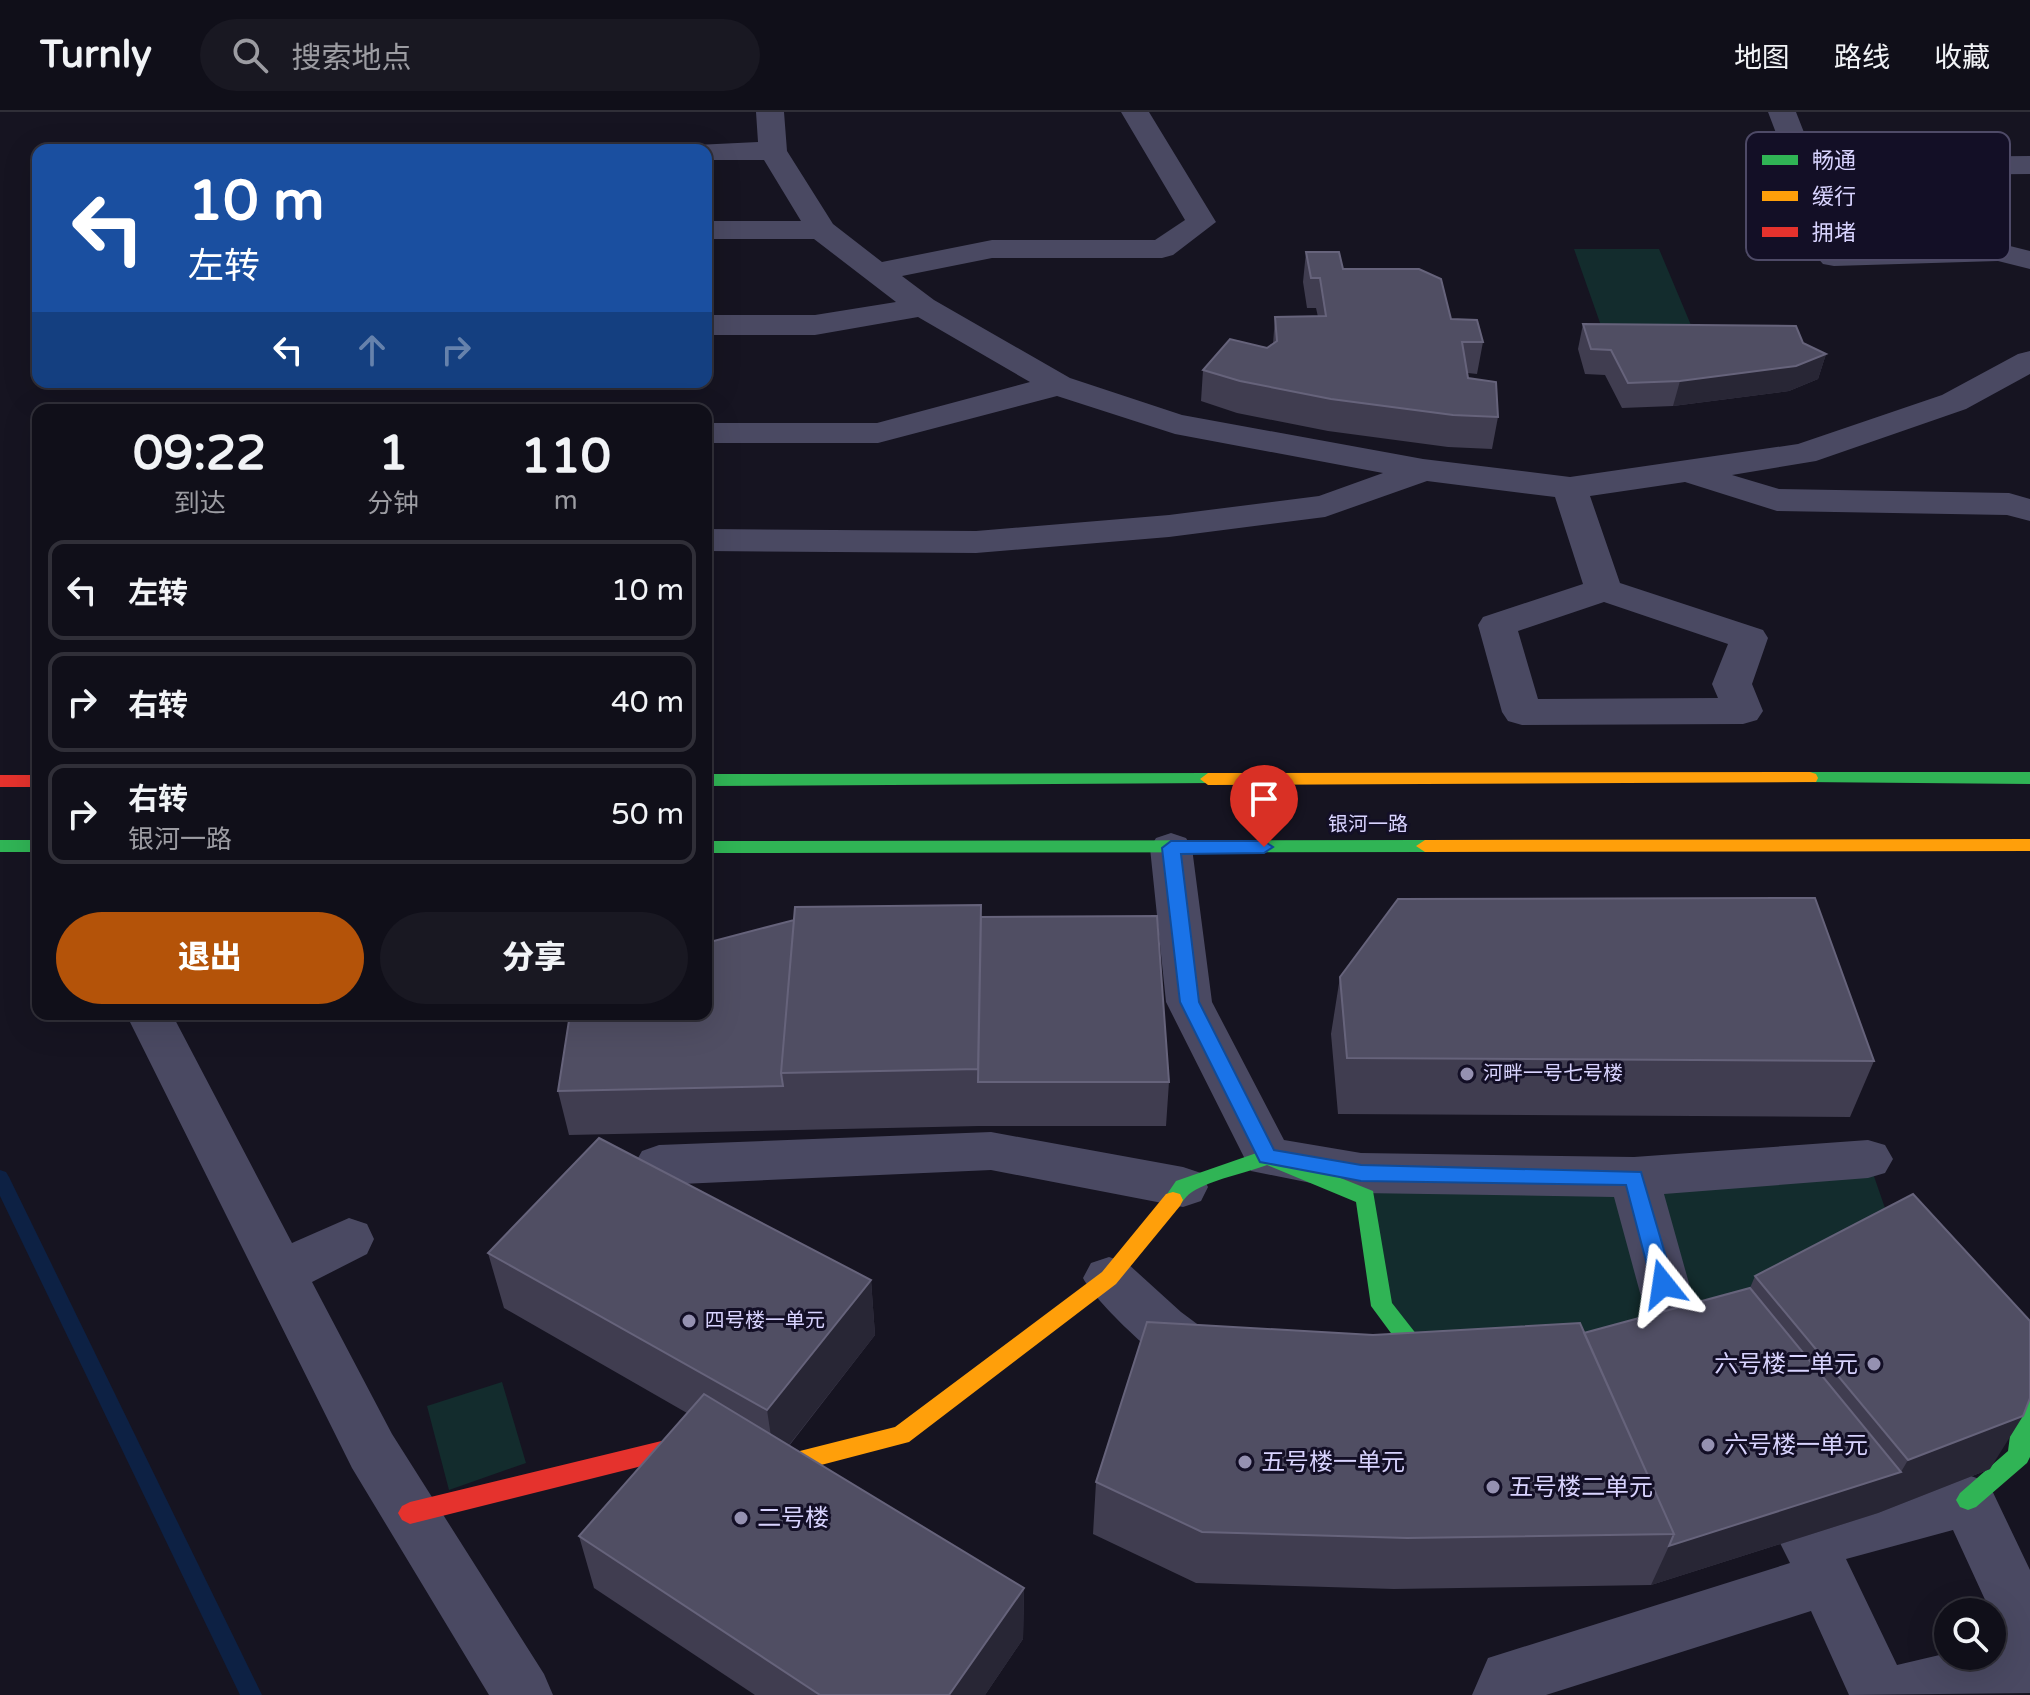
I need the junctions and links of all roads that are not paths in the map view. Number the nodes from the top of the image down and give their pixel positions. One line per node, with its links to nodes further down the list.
1 (770, 112): 6 (street)
2 (1135, 112): 13 (street)
3 (1782, 112): 4 (street)
4 (1790, 132)
5 (712, 151): 6 (street)
6 (773, 151): 10 (street)
7 (2010, 165): 8 (street)
8 (2030, 165)
9 (712, 230): 10 (street)
10 (821, 230): 13 (street)
11 (2010, 255): 12 (street)
12 (2030, 260)
13 (877, 272): 14 (street)
14 (923, 307): 15 (street); 17 (street)
15 (712, 325)
16 (2022, 373): 20 (street)
17 (1058, 385): 18 (street); 19 (street)
18 (712, 433)
19 (1423, 470): 21 (street); 23 (street)
20 (1685, 472): 21 (street); 22 (street)
21 (1570, 488): 24 (street)
22 (2030, 510)
23 (712, 540)
24 (1604, 590): 24 (street)
25 (2030, 778): 26 (main road)
26 (712, 780)
27 (0, 781): 28 (main road)
28 (32, 781)
29 (2030, 845): 33 (main road, 银河一路)
30 (0, 846): 31 (main road)
31 (32, 846)
32 (712, 847): 33 (main road, 银河一路)
33 (1171, 848): 35 (street)
34 (152, 1020): 41 (street)
35 (1268, 1157): 38 (street); 39 (main road); 47 (main road)
36 (1868, 1159): 38 (street)
37 (659, 1165): 39 (street)
38 (1634, 1177): 43 (street)
39 (1183, 1187): 42 (main road)
40 (349, 1239): 41 (street)
41 (281, 1273): 49 (street)
42 (1109, 1278): 45 (street); 49 (main road)
43 (1678, 1336)
44 (1998, 1346): 48 (main road)
45 (1254, 1375)
46 (1376, 1378): 47 (street)
47 (1445, 1378)
48 (1968, 1500): 50 (street); 51 (street)
49 (410, 1513): 53 (street)
50 (1826, 1579): 54 (street); 55 (street)
51 (2030, 1633)
52 (2030, 1664): 56 (street)
53 (523, 1695)
54 (1502, 1695)
55 (1880, 1695)
56 (1892, 1695)

